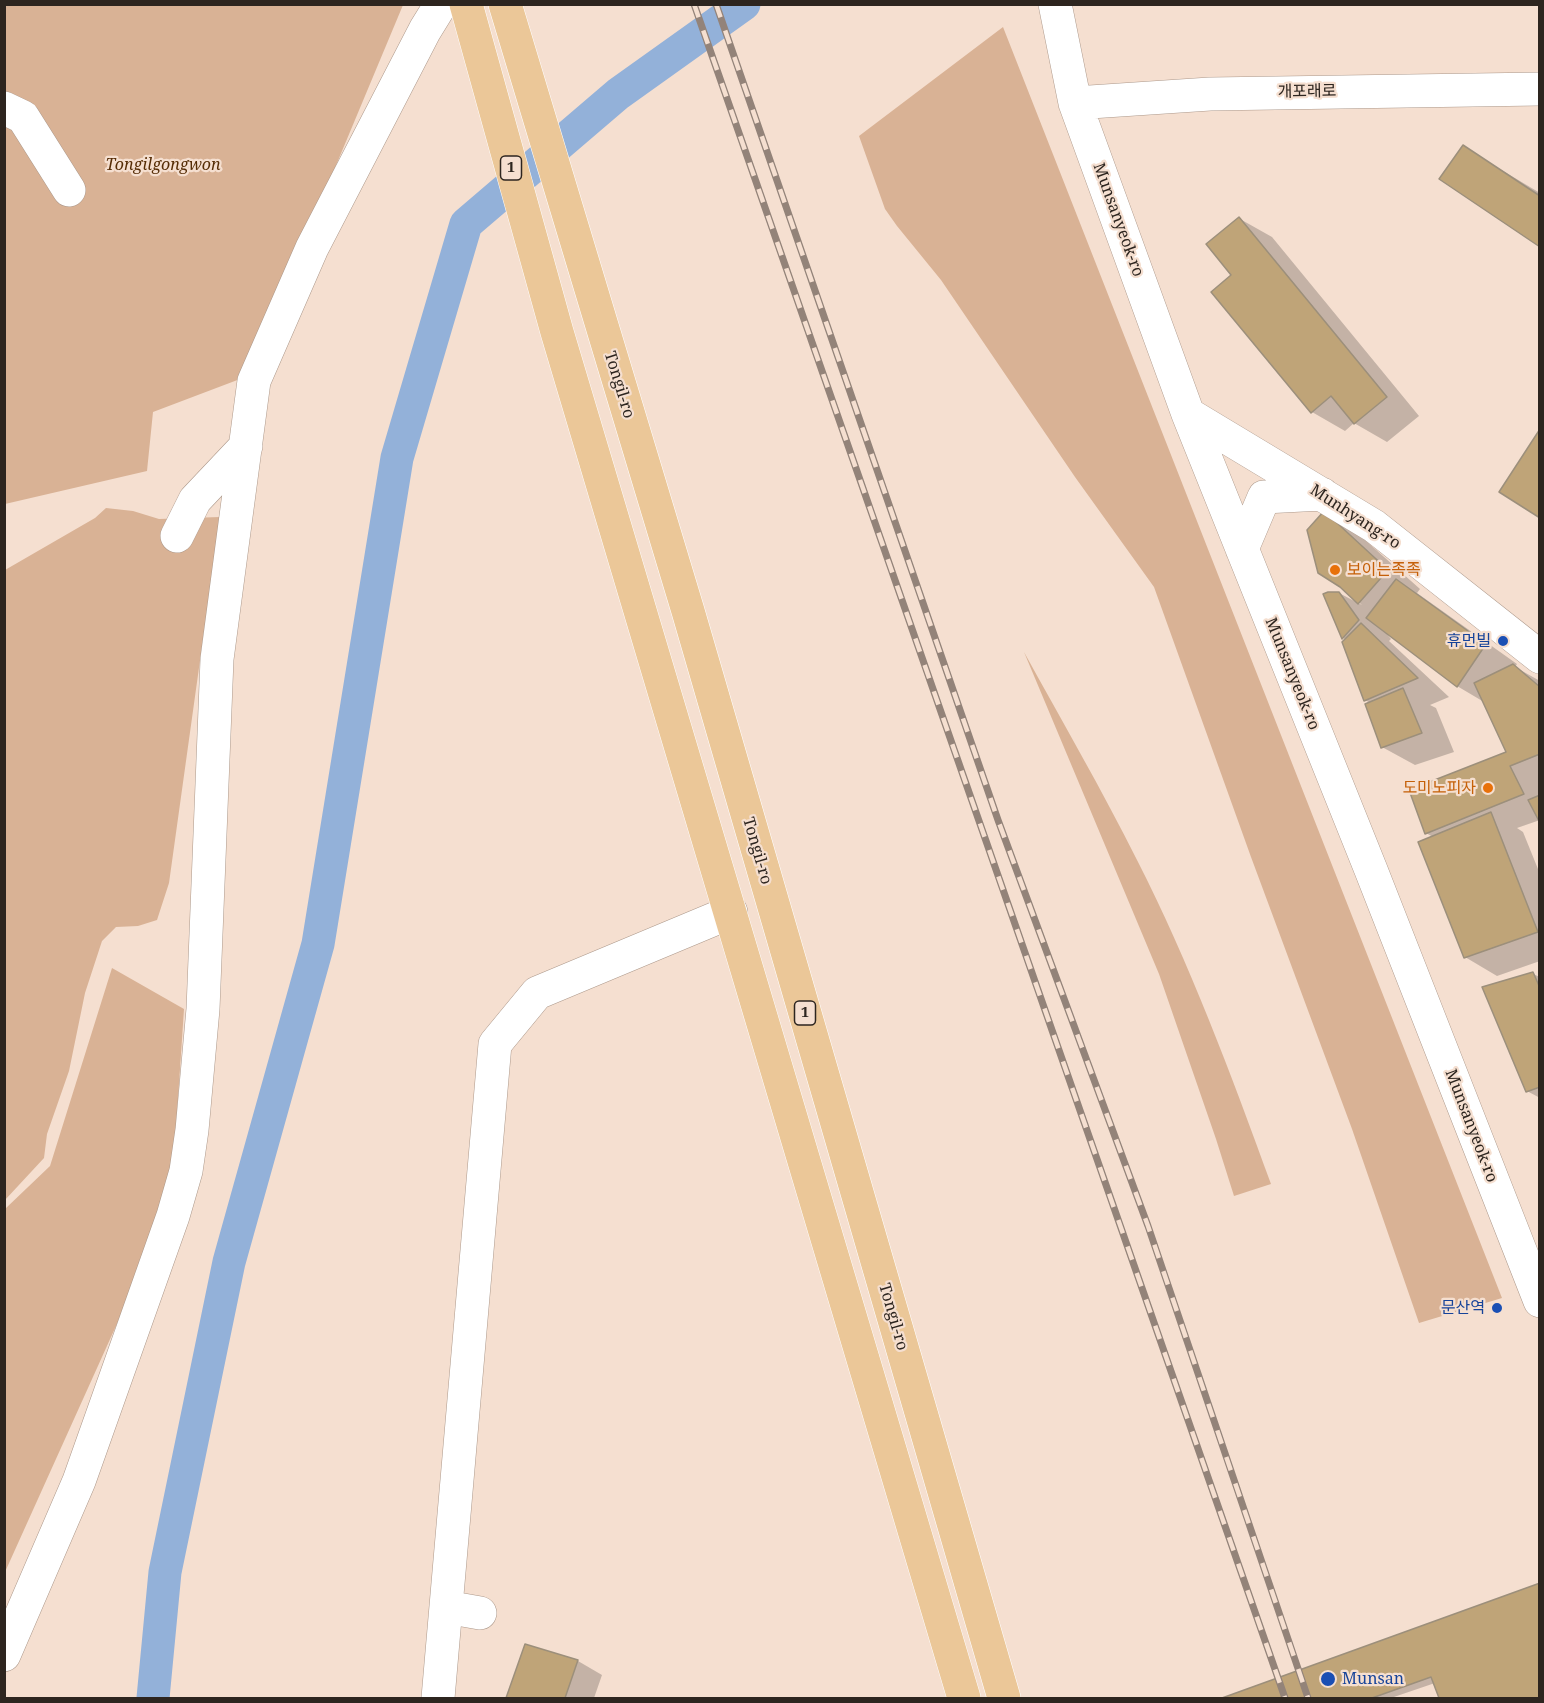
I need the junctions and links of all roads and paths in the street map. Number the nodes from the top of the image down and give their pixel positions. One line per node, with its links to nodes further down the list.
1 (441, 4): 10 (street)
2 (466, 4): 15 (main road, 1)
3 (505, 4): 22 (main road, Tongil-ro / 1)
4 (1055, 4): 6 (street, Munsanyeok-ro)
5 (1539, 89): 6 (street, 개포래로)
6 (1075, 103): 9 (street, Munsanyeok-ro)
7 (4, 108): 8 (street)
8 (69, 190)
9 (1188, 414): 11 (street, Munhyang-ro); 13 (street, Munsanyeok-ro)
10 (246, 446): 12 (street); 19 (street)
11 (1322, 494): 13 (street); 14 (street, Munhyang-ro)
12 (177, 536)
13 (1242, 549): 16 (street, Munsanyeok-ro)
14 (1539, 657)
15 (731, 912): 17 (street); 21 (main road, 1)
16 (1539, 1301)
17 (446, 1607): 18 (street); 20 (street)
18 (480, 1613)
19 (4, 1655)
20 (438, 1698)
21 (964, 1698)
22 (1004, 1698)

